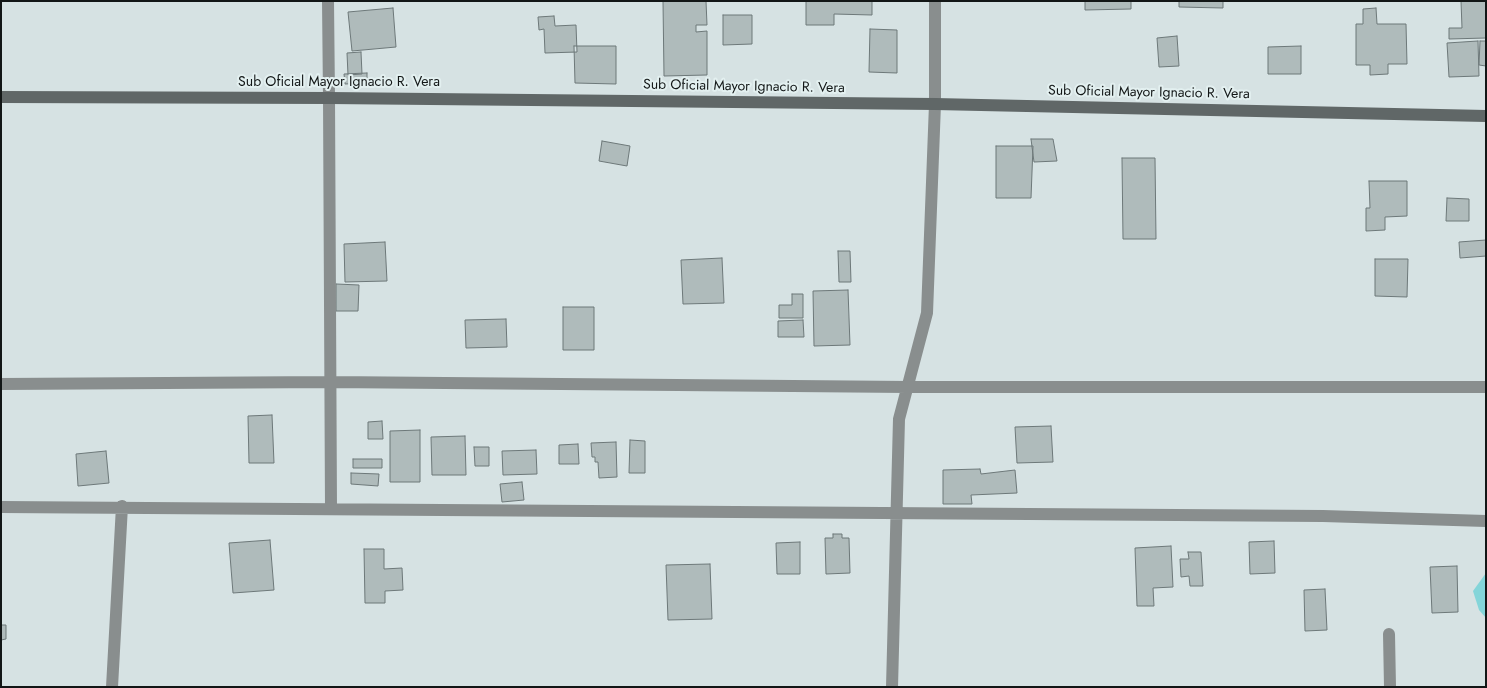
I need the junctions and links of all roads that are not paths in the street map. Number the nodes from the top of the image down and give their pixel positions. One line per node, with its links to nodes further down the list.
1 (328, 1): 4 (street)
2 (935, 1): 5 (street)
3 (1, 97): 4 (street, Sub Oficial Mayor Ignacio R. Vera)
4 (328, 98): 5 (street, Sub Oficial Mayor Ignacio R. Vera); 7 (street)
5 (935, 104): 6 (street, Sub Oficial Mayor Ignacio R. Vera); 9 (street)
6 (1486, 116)
7 (330, 382): 8 (street); 9 (street); 13 (street)
8 (1, 384)
9 (908, 387): 10 (street); 14 (street)
10 (1486, 387)
11 (1, 506): 12 (street)
12 (122, 506): 13 (street); 17 (street)
13 (331, 508): 14 (street)
14 (896, 513): 15 (street); 18 (street)
15 (1486, 521)
16 (1389, 634): 19 (street)
17 (112, 687)
18 (892, 687)
19 (1390, 687)

